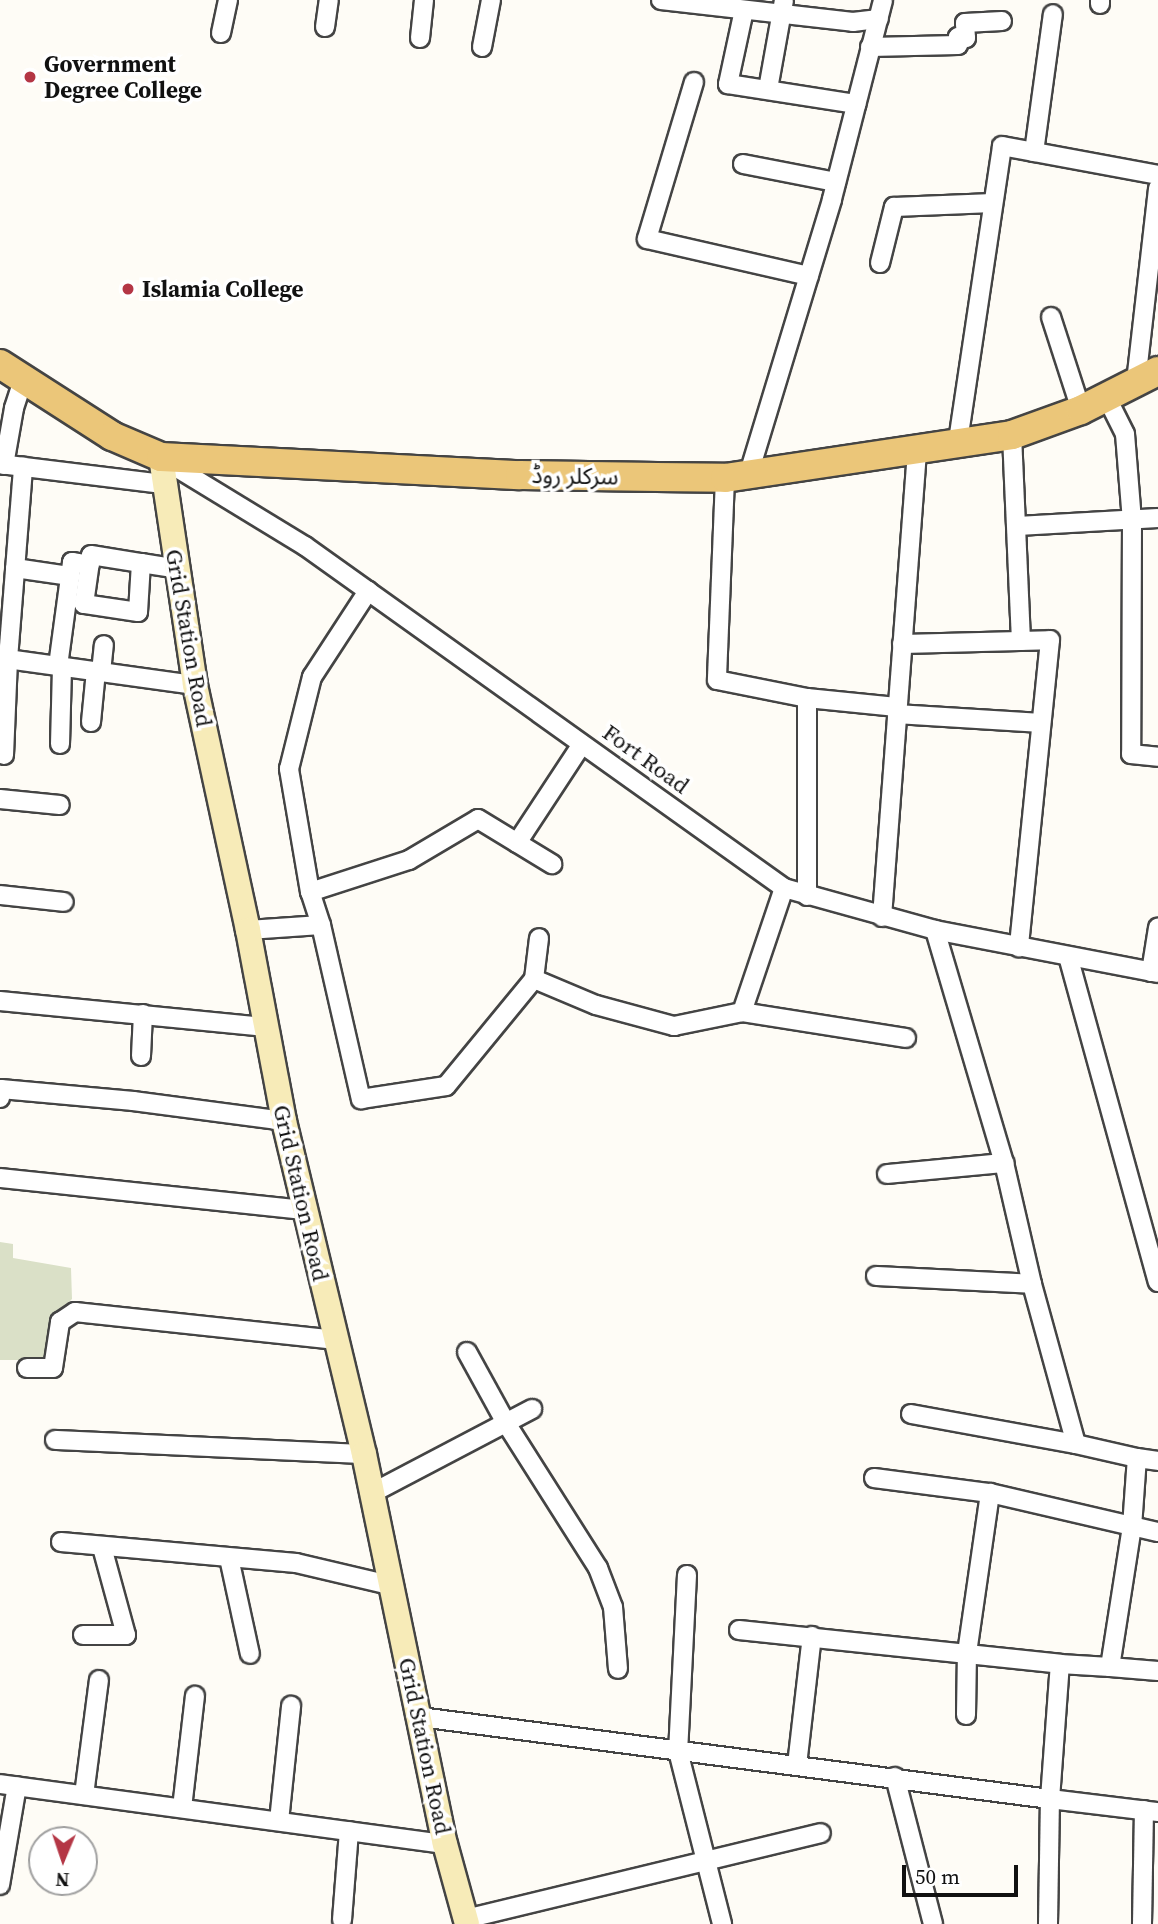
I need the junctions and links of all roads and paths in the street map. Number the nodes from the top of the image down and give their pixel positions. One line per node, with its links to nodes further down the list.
1 (228, 0): 13 (street)
2 (329, 0): 12 (street)
3 (424, 0): 14 (street)
4 (491, 0): 15 (street)
5 (660, 0): 8 (street)
6 (883, 0): 10 (street)
7 (783, 7): 8 (street); 10 (street); 18 (street)
8 (744, 10): 18 (street)
9 (1053, 15): 20 (street)
10 (879, 19): 16 (street)
11 (1002, 21): 16 (street)
12 (325, 27)
13 (221, 33)
14 (420, 38)
15 (482, 47)
16 (870, 47): 19 (street)
17 (694, 82): 27 (street)
18 (768, 89): 19 (street)
19 (856, 104): 23 (street)
20 (1034, 152): 22 (street); 25 (street)
21 (743, 164): 23 (street)
22 (1158, 175)
23 (836, 182): 27 (street)
24 (1158, 188): 30 (street)
25 (993, 202): 26 (street); 35 (street)
26 (880, 263)
27 (809, 276): 40 (street)
28 (1051, 317): 33 (street)
29 (0, 364): 31 (main road, سرکلر روڈ)
30 (1147, 377): 32 (main road, سرکلر روڈ)
31 (23, 382): 37 (street); 39 (main road, سرکلر روڈ)
32 (1107, 398): 33 (main road, سرکلر روڈ); 42 (street)
33 (1081, 410): 34 (main road, سرکلر روڈ)
34 (1012, 435): 35 (main road, سرکلر روڈ); 43 (street)
35 (958, 441): 36 (main road, سرکلر روڈ)
36 (917, 451): 40 (main road, سرکلر روڈ); 51 (street)
37 (2, 465): 38 (street)
38 (23, 467): 39 (street); 46 (street)
39 (162, 471): 40 (main road, سرکلر روڈ); 47 (main road, Grid Station Road); 49 (street, Fort Road)
40 (737, 476): 57 (street)
41 (1158, 518): 42 (street)
42 (1132, 521): 43 (street); 64 (street)
43 (1018, 526): 50 (street)
44 (141, 563): 45 (street); 45 (street); 47 (street)
45 (90, 565): 48 (street)
46 (15, 568): 48 (street); 53 (street)
47 (177, 569): 56 (main road, Grid Station Road)
48 (70, 576): 54 (street)
49 (368, 591): 62 (street, Fort Road); 70 (street)
50 (1021, 641): 51 (street); 60 (street)
51 (902, 644): 58 (street)
52 (104, 645): 55 (street)
53 (4, 659): 54 (street); 63 (street)
54 (60, 667): 55 (street); 61 (street)
55 (99, 672): 56 (street); 59 (street)
56 (195, 685): 77 (main road, Grid Station Road)
57 (807, 698): 58 (street); 72 (street)
58 (897, 711): 60 (street); 74 (street)
59 (91, 722)
60 (1041, 723): 80 (street)
61 (60, 744)
62 (582, 744): 67 (street); 69 (street, Fort Road)
63 (4, 755)
64 (1158, 757)
65 (0, 799): 66 (street)
66 (60, 805)
67 (517, 843): 68 (street); 70 (street)
68 (552, 864)
69 (784, 888): 72 (street, Fort Road); 85 (street)
70 (310, 892): 75 (street)
71 (0, 895): 73 (street)
72 (807, 896): 74 (street, Fort Road)
73 (64, 902)
74 (882, 916): 78 (street, Fort Road)
75 (321, 925): 77 (street); 83 (street)
76 (1158, 928): 82 (street)
77 (248, 930): 87 (main road, Grid Station Road)
78 (935, 930): 80 (street, Fort Road); 92 (street)
79 (539, 938): 83 (street)
80 (1019, 947): 81 (street, Fort Road)
81 (1068, 956): 82 (street, Fort Road); 97 (street)
82 (1155, 972)
83 (534, 979): 85 (street)
84 (0, 1001): 86 (street)
85 (742, 1012): 88 (street)
86 (143, 1014): 87 (street); 89 (street)
87 (264, 1027): 91 (main road, Grid Station Road)
88 (906, 1038)
89 (141, 1056)
90 (0, 1098): 91 (street)
91 (284, 1121): 95 (main road, Grid Station Road)
92 (1004, 1163): 93 (street); 98 (street)
93 (887, 1174)
94 (0, 1178): 95 (street)
95 (303, 1210): 99 (main road, Grid Station Road)
96 (876, 1276): 98 (street)
97 (1158, 1282)
98 (1032, 1284): 106 (street)
99 (337, 1340): 101 (street); 107 (main road, Grid Station Road)
100 (467, 1352): 104 (street)
101 (26, 1368)
102 (532, 1409): 104 (street)
103 (911, 1414): 106 (street)
104 (506, 1423): 111 (street); 127 (street)
105 (55, 1440): 107 (street)
106 (1076, 1444): 108 (street)
107 (364, 1454): 111 (main road, Grid Station Road)
108 (1137, 1458): 109 (street); 113 (street)
109 (1158, 1461)
110 (874, 1478): 112 (street)
111 (373, 1493): 119 (main road, Grid Station Road)
112 (990, 1493): 113 (street); 123 (street)
113 (1132, 1527): 114 (street); 126 (street)
114 (1158, 1532)
115 (61, 1542): 116 (street)
116 (102, 1547): 117 (street); 121 (street)
117 (229, 1558): 119 (street); 124 (street)
118 (687, 1575): 134 (street)
119 (389, 1585): 133 (main road, Grid Station Road)
120 (739, 1630): 122 (street)
121 (83, 1635)
122 (812, 1636): 123 (street); 135 (street)
123 (967, 1653): 125 (street); 132 (street)
124 (250, 1654)
125 (1060, 1664): 126 (street); 139 (street)
126 (1110, 1667): 128 (street)
127 (618, 1670)
128 (1158, 1671)
129 (99, 1680): 138 (street)
130 (195, 1696): 140 (street)
131 (291, 1706): 142 (street)
132 (966, 1715)
133 (420, 1717): 134 (street); 145 (main road, Grid Station Road)
134 (678, 1751): 135 (street); 146 (street)
135 (797, 1765): 136 (street)
136 (895, 1777): 139 (street); 151 (street)
137 (8, 1785): 138 (street); 147 (street)
138 (84, 1795): 140 (street)
139 (1050, 1798): 141 (street); 152 (street)
140 (182, 1808): 142 (street)
141 (1151, 1811): 153 (street)
142 (279, 1821): 143 (street)
143 (349, 1831): 145 (street); 148 (street)
144 (821, 1833): 146 (street)
145 (445, 1844): 149 (main road, Grid Station Road)
146 (708, 1860): 149 (street); 150 (street)
147 (0, 1885)
148 (342, 1920)
149 (466, 1921)
150 (722, 1924)
151 (933, 1924)
152 (1048, 1924)
153 (1142, 1924)

